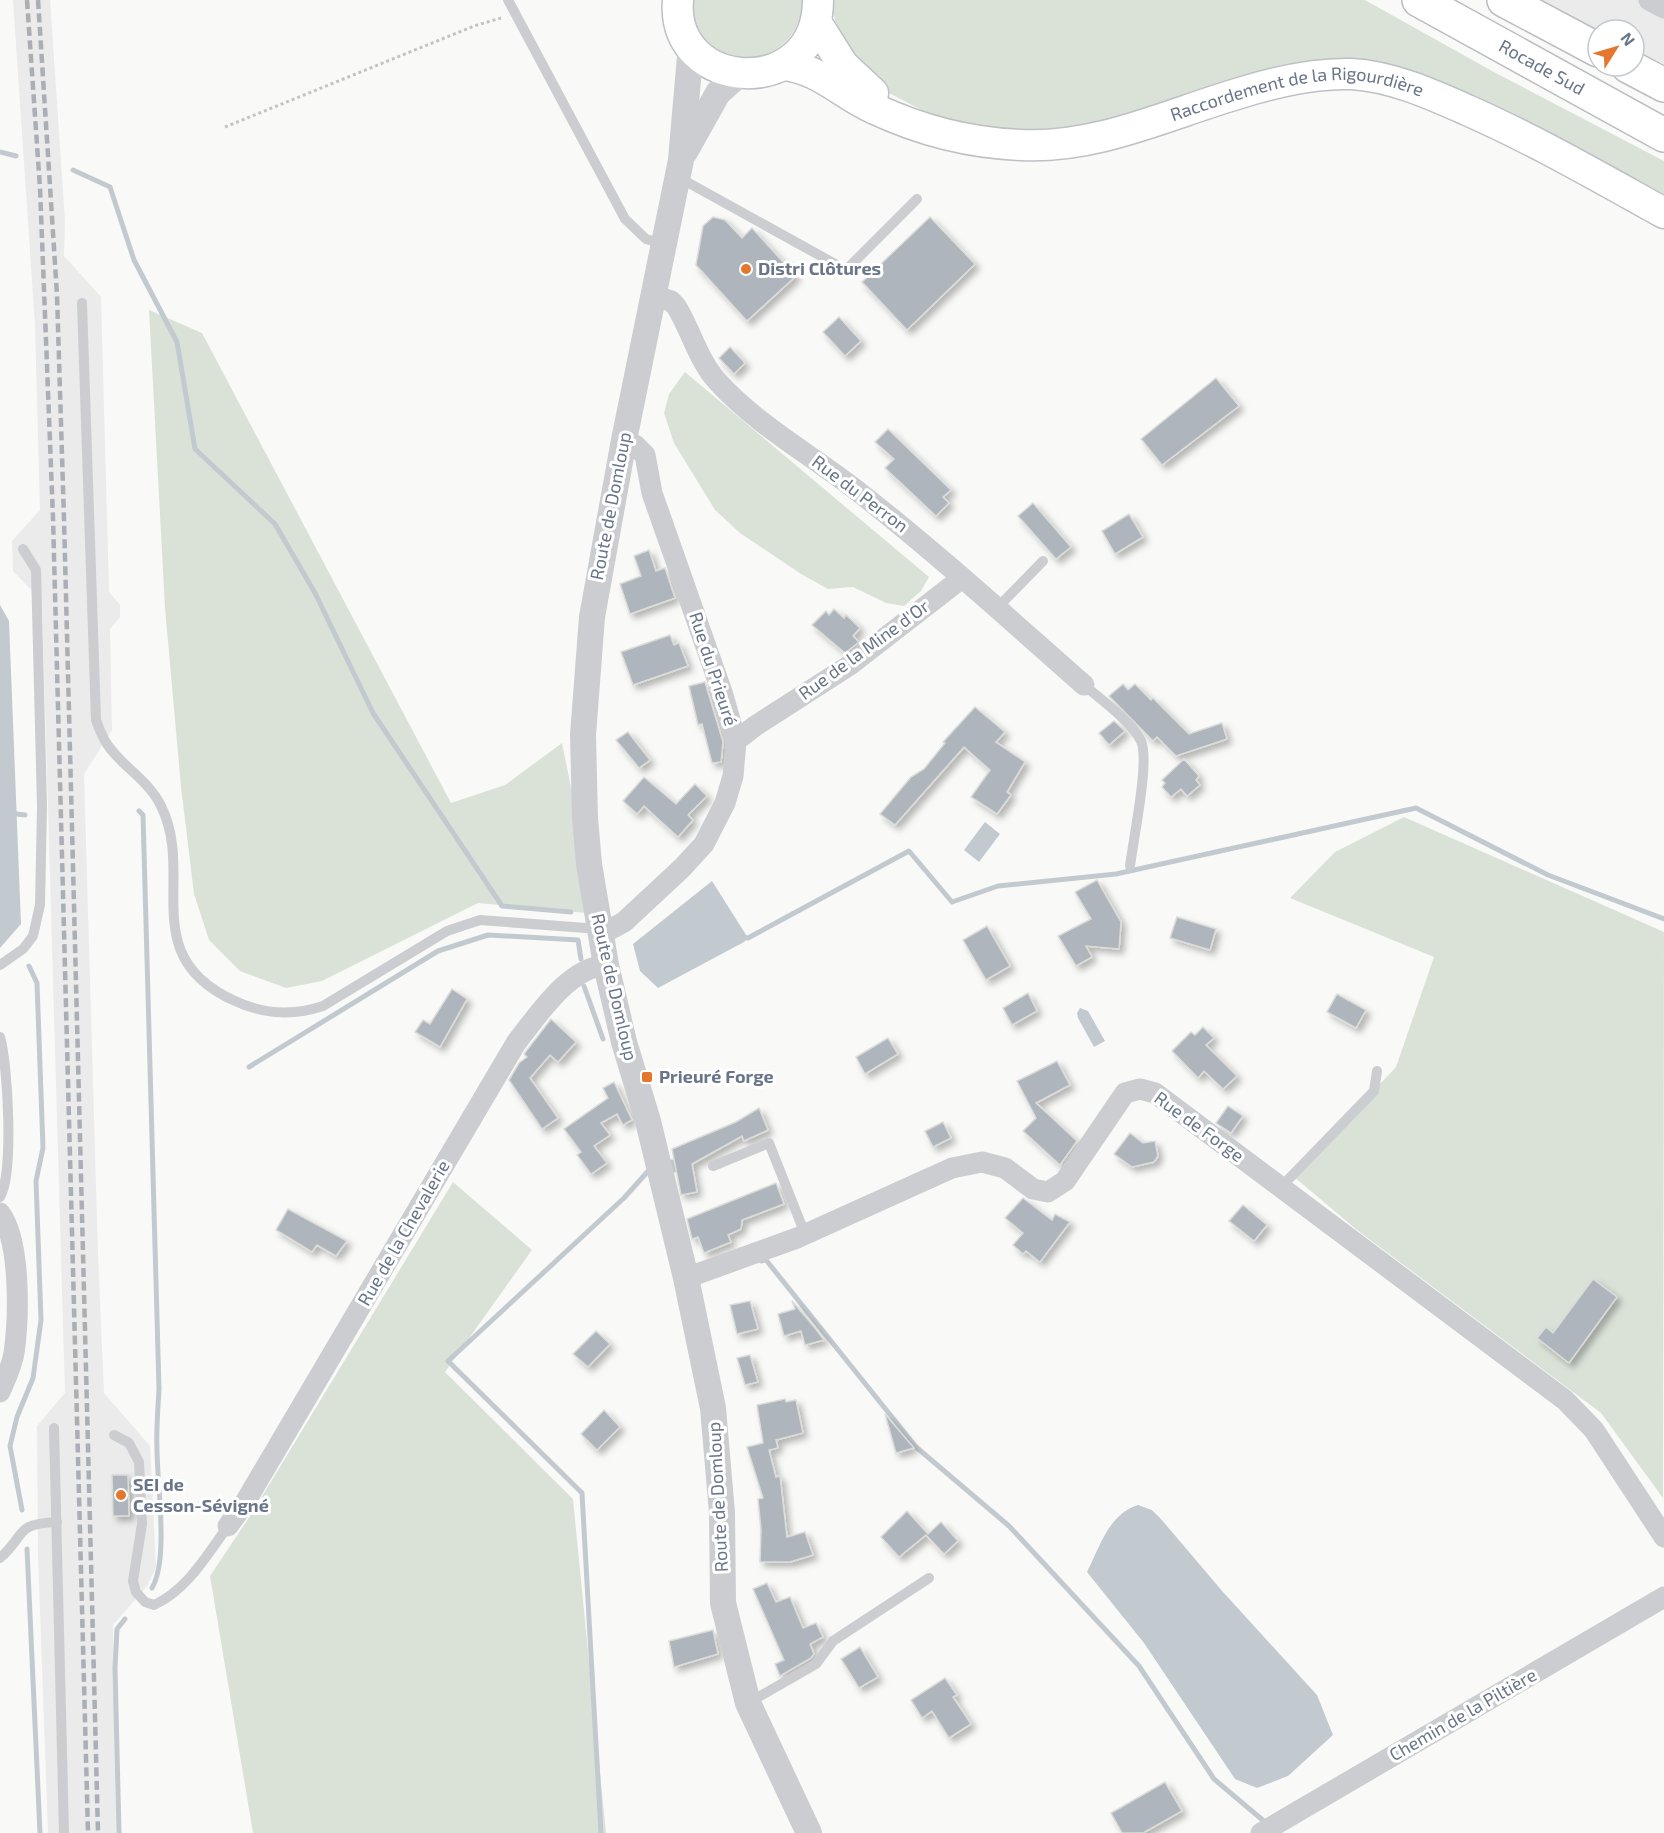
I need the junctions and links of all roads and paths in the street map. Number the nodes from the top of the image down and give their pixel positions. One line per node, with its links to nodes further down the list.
1 (507, 0): 8 (lane)
2 (678, 0): 10 (main road)
3 (1419, 0): 17 (highway, Rocade Sud)
4 (1504, 0): 9 (highway)
5 (1649, 0): 6 (street)
6 (1664, 8)
7 (817, 11): 11 (main road); 15 (main road, Raccordement de la Rigourdière)
8 (515, 15): 16 (path); 21 (lane)
9 (1586, 44)
10 (691, 45): 12 (main road); 18 (street, Route de Domloup)
11 (783, 65): 12 (main road); 15 (main road, Raccordement de la Rigourdière)
12 (739, 74): 18 (street, Route de Domloup)
13 (1646, 76): 14 (highway)
14 (1664, 85)
15 (908, 121): 20 (main road, Raccordement de la Rigourdière)
16 (225, 127)
17 (1664, 135)
18 (680, 168): 19 (lane); 21 (street, Route de Domloup)
19 (917, 199)
20 (1664, 213)
21 (664, 244): 22 (street, Route de Domloup)
22 (653, 295): 24 (street, Route de Domloup); 27 (street, Rue du Perron)
23 (82, 303): 32 (lane)
24 (624, 440): 30 (street, Rue du Prieuré); 32 (street, Route de Domloup)
25 (23, 549): 33 (lane)
26 (1043, 561): 28 (lane)
27 (962, 578): 28 (street, Rue du Perron); 30 (street, Rue de la Mine d'Or)
28 (996, 609): 29 (street, Rue du Perron)
29 (1084, 685): 31 (lane)
30 (736, 741): 32 (street, Rue du Prieuré)
31 (1130, 866)
32 (599, 929): 34 (street, Route de Domloup)
33 (0, 965)
34 (606, 965): 42 (street, Route de Domloup); 47 (street, Rue de la Chevalerie)
35 (0, 1038): 39 (lane)
36 (1377, 1071): 38 (lane)
37 (712, 1166): 41 (lane)
38 (1281, 1187): 41 (street, Rue de Forge); 48 (street, Rue de Forge)
39 (0, 1197)
40 (0, 1213): 43 (street)
41 (805, 1234): 42 (street, Rue de Forge)
42 (686, 1278): 52 (street, Route de Domloup)
43 (0, 1392)
44 (54, 1428): 46 (lane)
45 (114, 1435): 47 (lane)
46 (57, 1522): 49 (lane); 53 (lane)
47 (228, 1526)
48 (1664, 1537)
49 (0, 1558)
50 (929, 1578): 52 (lane)
51 (1664, 1597): 55 (street, Chemin de la Piltière)
52 (748, 1703): 54 (street, Route de Domloup)
53 (64, 1833)
54 (809, 1833)
55 (1261, 1833)

